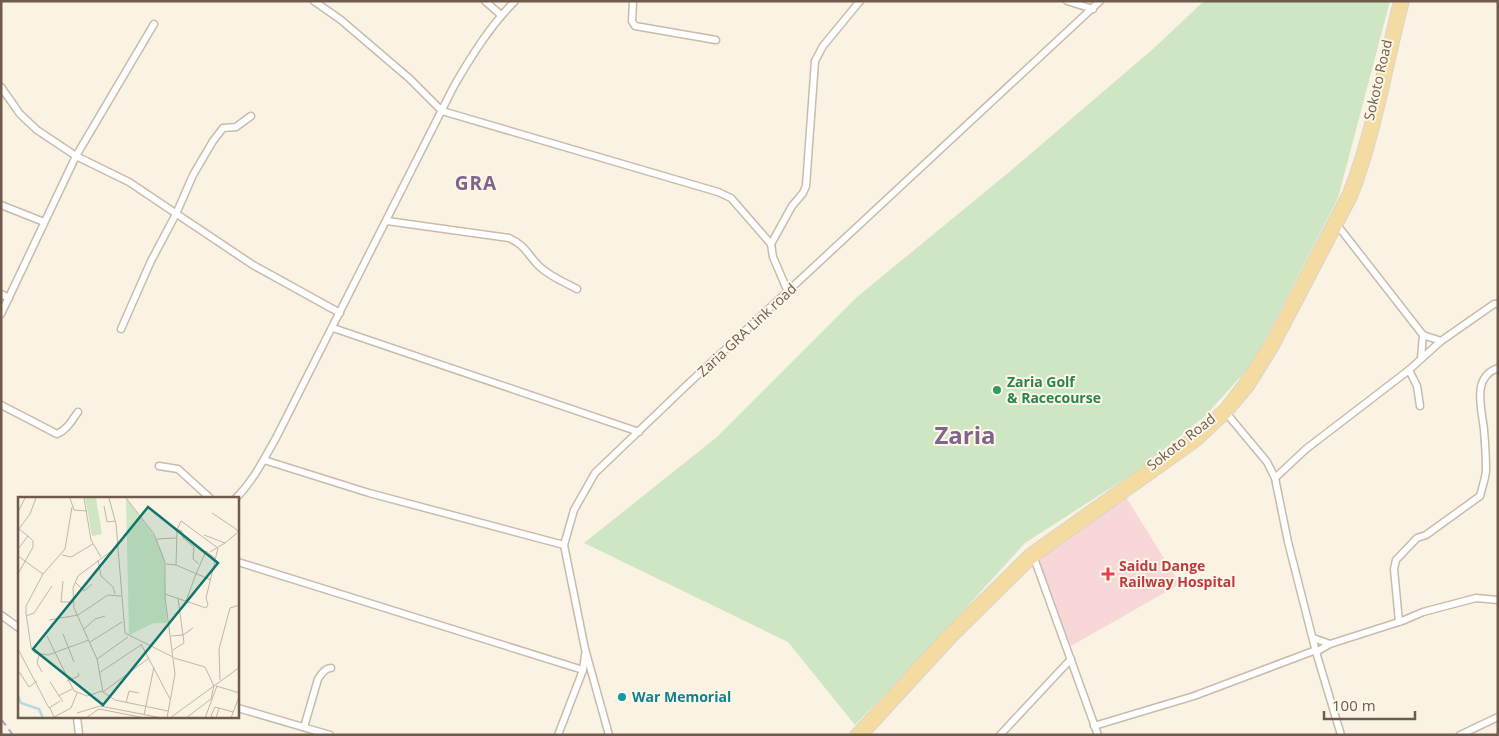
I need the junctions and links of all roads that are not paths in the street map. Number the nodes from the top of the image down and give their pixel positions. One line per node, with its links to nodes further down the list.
1 (314, 1): 15 (street)
2 (485, 1): 11 (street)
3 (516, 1): 11 (street)
4 (633, 1): 13 (street)
5 (860, 1): 23 (street)
6 (1067, 1): 10 (street)
7 (1100, 1): 10 (street, Zaria GRA Link road)
8 (1398, 1): 71 (main road, Sokoto Road)
9 (1405, 1): 22 (main road, Sokoto Road)
10 (1093, 9): 25 (street, Zaria GRA Link road)
11 (501, 16): 15 (street)
12 (154, 24): 17 (street)
13 (716, 40)
14 (1, 87): 17 (street)
15 (442, 111): 20 (street); 23 (street)
16 (251, 116): 19 (street)
17 (76, 156): 19 (street); 21 (street)
18 (1, 205): 21 (street)
19 (176, 214): 29 (street); 32 (street)
20 (387, 221): 24 (street); 29 (street)
21 (44, 222): 27 (street)
22 (1338, 226): 33 (street); 41 (main road, Sokoto Road)
23 (771, 244): 25 (street)
24 (577, 289)
25 (788, 292): 42 (street, Zaria GRA Link road)
26 (1, 294): 27 (street)
27 (8, 298): 30 (street)
28 (1498, 304): 34 (street)
29 (340, 313): 31 (street)
30 (1, 314)
31 (333, 328): 42 (street); 43 (street)
32 (121, 329)
33 (1423, 335): 34 (street); 35 (street)
34 (1441, 341): 35 (street)
35 (1421, 358): 37 (street)
36 (1498, 368): 53 (street)
37 (1409, 370): 39 (street); 45 (street)
38 (1, 405): 40 (street)
39 (1420, 406)
40 (78, 412)
41 (1228, 414): 45 (street); 49 (main road, Sokoto Road)
42 (639, 432): 48 (street, Zaria GRA Link road)
43 (264, 460): 47 (street); 48 (street)
44 (159, 466): 46 (street)
45 (1275, 478): 55 (street)
46 (209, 497)
47 (237, 497)
48 (564, 545): 57 (street, Zaria GRA Link road)
49 (1034, 558): 59 (street); 72 (main road, Sokoto Road)
50 (239, 562): 61 (street)
51 (1498, 600): 53 (street)
52 (1, 615): 54 (street)
53 (1399, 622): 56 (street)
54 (18, 627)
55 (1313, 638): 56 (street); 58 (street)
56 (1330, 644): 58 (street)
57 (585, 649): 61 (street); 70 (street, Zaria GRA Link road)
58 (1316, 651): 65 (street); 75 (street)
59 (1070, 659): 65 (street); 73 (street)
60 (331, 668): 66 (street)
61 (584, 670): 69 (street)
62 (239, 708): 66 (street)
63 (1498, 717): 76 (street)
64 (77, 718): 67 (street)
65 (1094, 726): 74 (street)
66 (304, 728): 68 (street)
67 (79, 735)
68 (330, 735)
69 (558, 735)
70 (609, 735)
71 (854, 735)
72 (864, 735)
73 (1000, 735)
74 (1098, 735)
75 (1341, 735)
76 (1460, 735)

